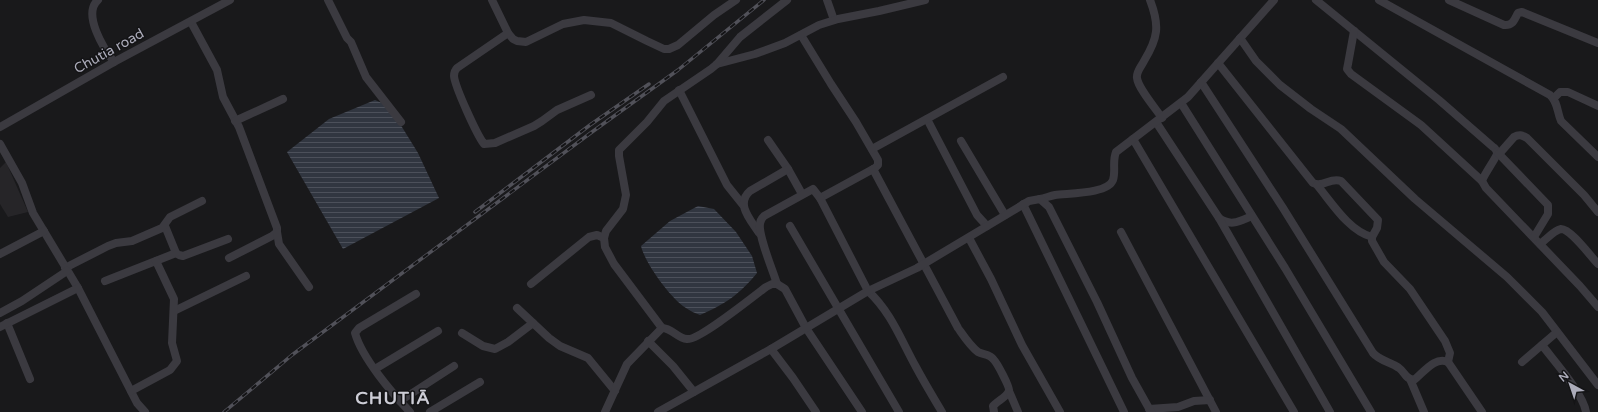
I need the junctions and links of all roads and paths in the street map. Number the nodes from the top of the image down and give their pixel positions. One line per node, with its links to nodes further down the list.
1 (98, 0): 22 (street)
2 (230, 0): 14 (street, Chutia road)
3 (328, 0): 36 (street)
4 (492, 0): 18 (street)
5 (736, 0): 18 (street)
6 (787, 0): 24 (street)
7 (826, 0): 15 (street)
8 (925, 0): 15 (street)
9 (1150, 0): 35 (street)
10 (1274, 0): 20 (street)
11 (1316, 0): 17 (street)
12 (1379, 0): 29 (street)
13 (1449, 0): 21 (street)
14 (220, 3): 16 (street, Chutia road)
15 (834, 20): 19 (street)
16 (191, 22): 22 (street, Chutia road); 34 (street)
17 (1354, 31): 43 (street); 47 (street)
18 (508, 32): 28 (street)
19 (802, 35): 24 (street); 42 (street)
20 (1240, 38): 23 (street); 97 (street)
21 (1598, 43)
22 (114, 62): 37 (street, Chutia road)
23 (1218, 63): 26 (street); 48 (street)
24 (717, 64): 27 (street)
25 (1003, 77): 33 (street)
26 (1202, 82): 31 (street); 107 (street)
27 (679, 90): 54 (street); 67 (street)
28 (591, 96)
29 (1554, 98): 32 (street); 44 (street)
30 (283, 99): 34 (street)
31 (1181, 102): 35 (street); 57 (street)
32 (1598, 106)
33 (927, 119): 42 (street); 61 (street)
34 (235, 120): 63 (street)
35 (1159, 120): 38 (street); 58 (street)
36 (401, 122)
37 (0, 127)
38 (1133, 139): 51 (street); 132 (street)
39 (768, 140): 45 (street)
40 (961, 141): 56 (street)
41 (0, 144): 62 (street)
42 (872, 149): 46 (street)
43 (1498, 153): 47 (street); 55 (street); 66 (street)
44 (1598, 157)
45 (788, 169): 49 (street); 54 (street)
46 (873, 169): 50 (street); 76 (street)
47 (1482, 182): 66 (street)
48 (1317, 185): 69 (street); 69 (street)
49 (802, 194): 50 (street); 65 (street)
50 (820, 198): 85 (street)
51 (1040, 199): 53 (street); 117 (street)
52 (202, 201): 59 (street)
53 (1023, 204): 56 (street); 130 (street)
54 (743, 205): 65 (street)
55 (1598, 212)
56 (1005, 215): 61 (street)
57 (1252, 216): 58 (street); 134 (street)
58 (1219, 218): 133 (street)
59 (165, 226): 72 (street); 78 (street)
60 (790, 226): 89 (street)
61 (988, 226): 68 (street)
62 (44, 231): 73 (street); 78 (street)
63 (276, 232): 74 (street); 83 (street)
64 (1121, 232): 114 (street)
65 (762, 237): 82 (street)
66 (1534, 237): 71 (street)
67 (604, 238): 81 (street); 94 (street)
68 (969, 238): 76 (street); 129 (street)
69 (1372, 238): 102 (street)
70 (228, 239): 72 (street)
71 (1540, 244): 77 (street); 87 (street)
72 (176, 253): 75 (street)
73 (0, 254)
74 (229, 258)
75 (156, 261): 80 (street); 90 (street)
76 (925, 264): 85 (street); 112 (street)
77 (1598, 264)
78 (66, 270): 84 (street); 91 (street)
79 (246, 276): 90 (street)
80 (105, 281)
81 (531, 284)
82 (777, 284): 94 (street); 95 (street)
83 (309, 287)
84 (78, 288): 93 (street); 110 (street)
85 (868, 291): 89 (street); 126 (street)
86 (416, 294): 105 (street)
87 (1598, 307)
88 (518, 308): 92 (street)
89 (839, 308): 95 (street); 125 (street)
90 (174, 311): 110 (street)
91 (0, 313)
92 (532, 323): 98 (street); 111 (street)
93 (3, 325): 106 (street)
94 (662, 328): 99 (street)
95 (806, 328): 101 (street); 124 (street)
96 (438, 331): 105 (street)
97 (1557, 332): 100 (street); 109 (street)
98 (462, 333)
99 (648, 341): 111 (street); 113 (street)
100 (1542, 345): 103 (street); 137 (street)
101 (772, 349): 113 (street); 123 (street)
102 (1448, 362): 107 (street); 136 (street)
103 (1522, 362)
104 (454, 366): 115 (street)
105 (374, 368): 115 (street)
106 (30, 379)
107 (1410, 379): 135 (street)
108 (480, 382): 120 (street)
109 (1598, 385)
110 (131, 391): 118 (street)
111 (615, 391): 121 (street)
112 (1008, 391): 127 (street); 128 (street)
113 (694, 392): 122 (street)
114 (1210, 400): 116 (street); 131 (street)
115 (400, 401): 119 (street)
116 (1185, 409): 117 (street)
117 (1150, 410)
118 (145, 412)
119 (410, 412)
120 (430, 412)
121 (605, 412)
122 (658, 412)
123 (816, 412)
124 (862, 412)
125 (899, 412)
126 (942, 412)
127 (994, 412)
128 (1018, 412)
129 (1060, 412)
130 (1124, 412)
131 (1216, 412)
132 (1294, 412)
133 (1330, 412)
134 (1371, 412)
135 (1424, 412)
136 (1482, 412)
137 (1586, 412)

